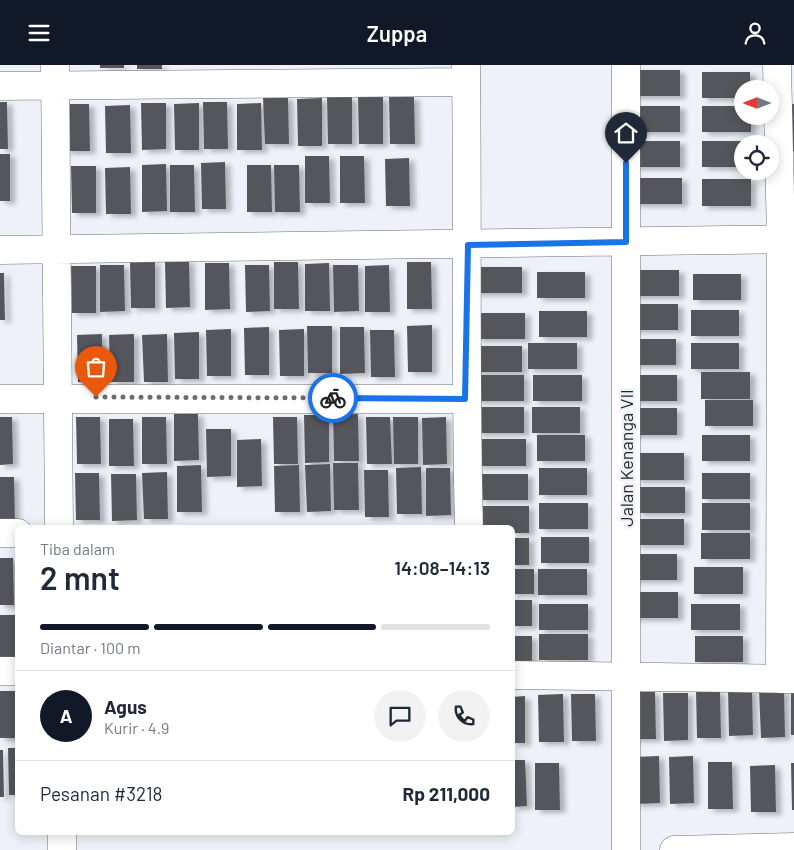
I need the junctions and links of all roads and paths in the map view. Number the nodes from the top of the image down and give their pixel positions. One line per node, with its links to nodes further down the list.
1 (626, 65): 7 (street, Jalan Kenanga VII)
2 (466, 74): 3 (street); 8 (street)
3 (55, 76): 5 (street); 10 (street)
4 (783, 80): 6 (street)
5 (0, 86)
6 (788, 239): 7 (street); 14 (street)
7 (626, 242): 8 (street); 23 (street, Jalan Kenanga VII)
8 (468, 245): 10 (street); 13 (street)
9 (0, 250): 10 (street)
10 (56, 251): 11 (street)
11 (57, 397): 12 (street); 13 (street); 15 (street)
12 (0, 399)
13 (465, 399): 16 (street)
14 (787, 401): 19 (street)
15 (59, 525)
16 (469, 525)
17 (0, 533): 18 (street)
18 (15, 533)
19 (787, 535): 24 (street)
20 (0, 671): 21 (street)
21 (15, 671)
22 (515, 675): 23 (street)
23 (626, 676): 24 (street); 28 (street, Jalan Kenanga VII)
24 (787, 679)
25 (62, 835): 27 (street)
26 (794, 847): 29 (street)
27 (62, 850)
28 (626, 850)
29 (674, 850)

